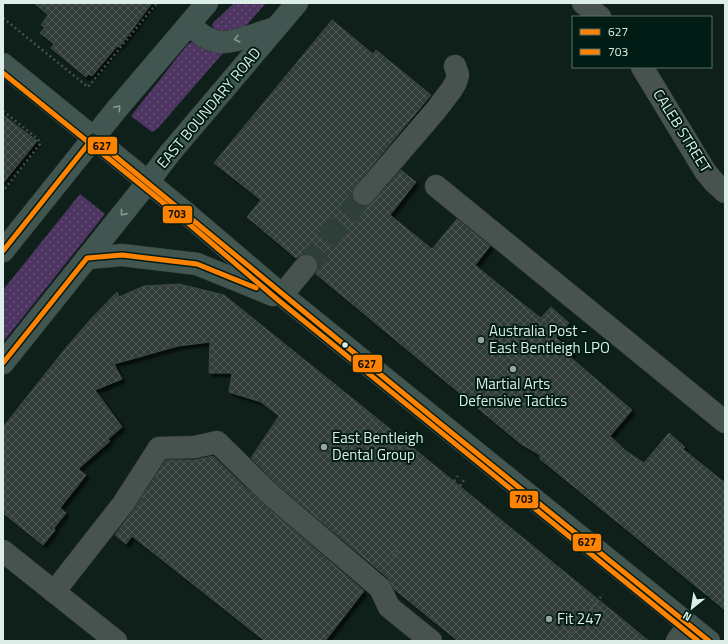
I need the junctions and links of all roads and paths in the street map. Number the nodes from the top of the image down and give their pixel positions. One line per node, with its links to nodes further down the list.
1 (157, 3): 6 (path)
2 (207, 3): 7 (main road)
3 (297, 3): 8 (main road, EAST BOUNDARY ROAD)
4 (583, 3): 5 (street)
5 (599, 16)
6 (3, 18)
7 (191, 22): 8 (main road, one-way to 7); 13 (main road, one-way to 7)
8 (275, 28): 14 (main road, EAST BOUNDARY ROAD)
9 (3, 64): 13 (main road)
10 (455, 66): 18 (street)
11 (643, 68): 17 (street, CALEB STREET)
12 (3, 111): 16 (path)
13 (93, 138): 14 (main road); 19 (main road)
14 (148, 182): 20 (main road, EAST BOUNDARY ROAD, one-way to 20); 22 (main road)
15 (436, 186): 24 (street)
16 (3, 191)
17 (725, 192)
18 (364, 194)
19 (3, 251)
20 (87, 258): 22 (main road); 23 (main road, EAST BOUNDARY ROAD)
21 (306, 266): 22 (street)
22 (288, 299): 32 (main road)
23 (3, 363)
24 (725, 422)
25 (458, 476): 27 (path)
26 (464, 480): 28 (path)
27 (454, 481)
28 (460, 486)
29 (3, 551): 30 (street)
30 (54, 592): 33 (street); 34 (street)
31 (603, 594): 35 (path)
32 (683, 633): 36 (main road)
33 (116, 641)
34 (431, 641)
35 (565, 641)
36 (709, 641)

